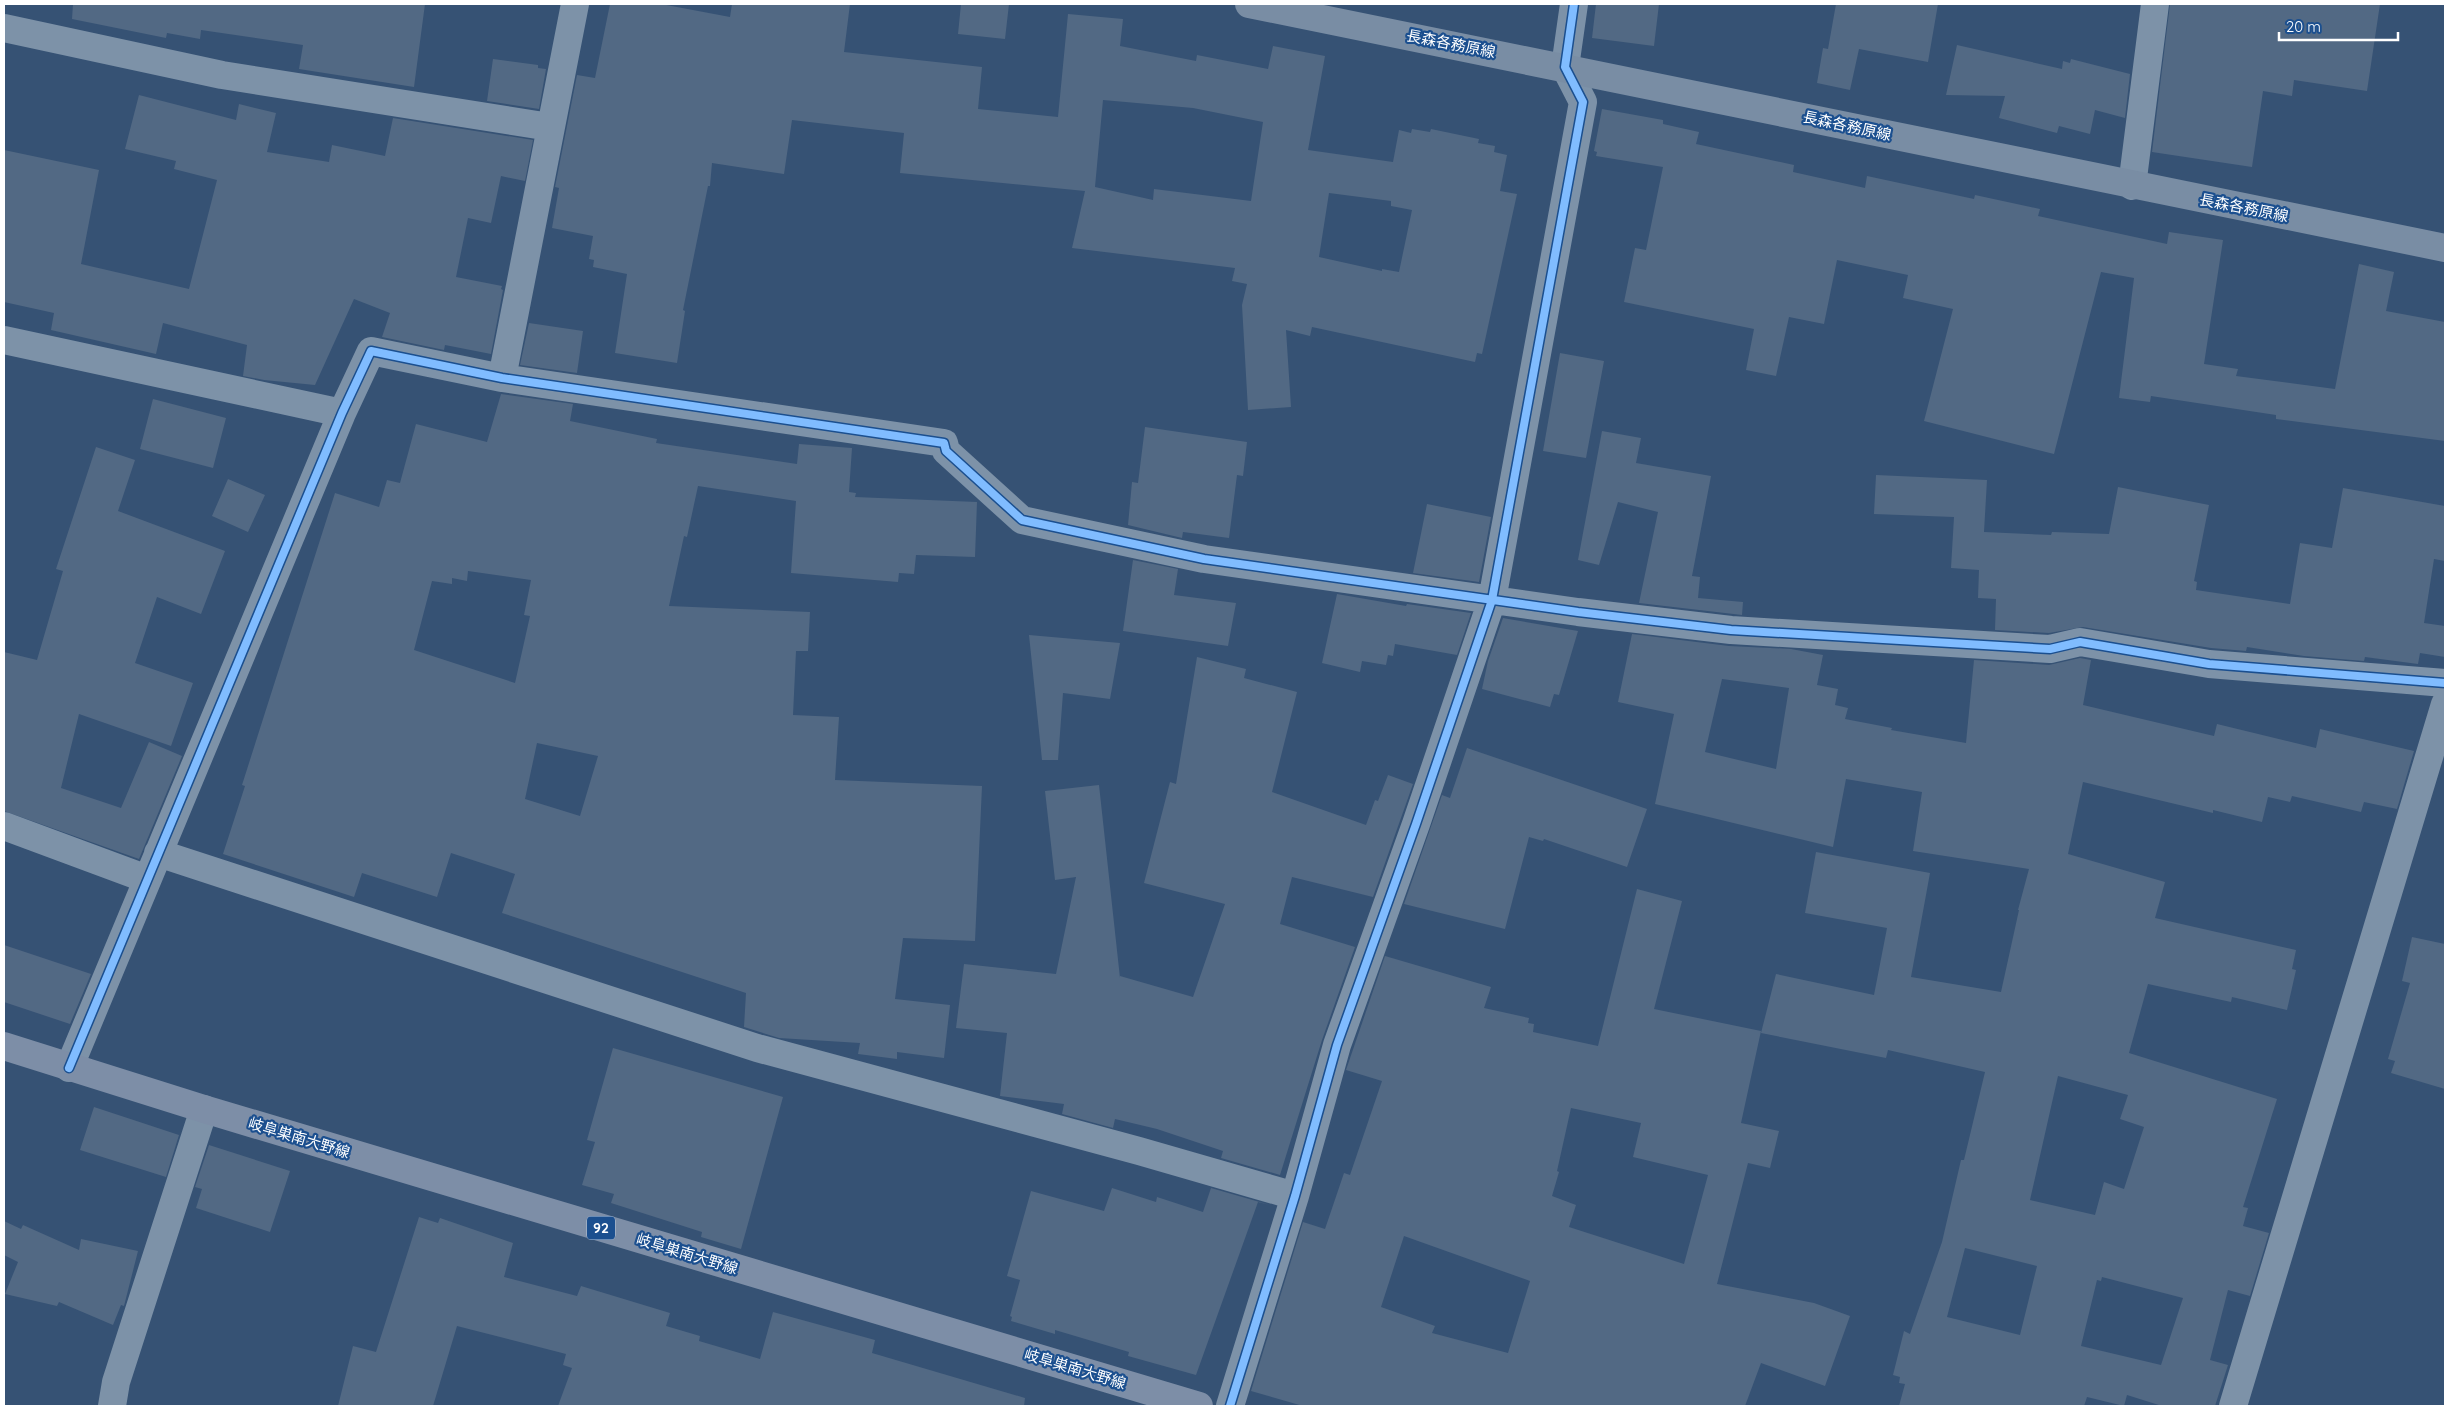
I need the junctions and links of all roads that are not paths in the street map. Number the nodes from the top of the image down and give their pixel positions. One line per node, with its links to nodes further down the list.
1 (575, 4): 7 (street)
2 (1249, 4): 6 (main road, 長森各務原線)
3 (1574, 4): 6 (street)
4 (2154, 4): 8 (street)
5 (4, 28): 7 (street)
6 (1565, 67): 8 (main road, 長森各務原線); 13 (street)
7 (550, 127): 11 (street)
8 (2132, 186): 9 (main road, 長森各務原線)
9 (2445, 248)
10 (4, 340): 12 (street)
11 (502, 378): 12 (street); 13 (street)
12 (342, 413): 17 (street)
13 (1492, 600): 14 (street); 22 (street)
14 (2445, 683)
15 (2445, 704): 26 (street)
16 (4, 826): 18 (street)
17 (158, 853): 18 (street); 22 (street)
18 (148, 879): 20 (street)
19 (4, 1046): 20 (main road, 岐阜巣南大野線 / 92)
20 (69, 1068): 21 (main road, 岐阜巣南大野線 / 92)
21 (204, 1109): 23 (street); 24 (main road, 岐阜巣南大野線 / 92)
22 (1295, 1196): 25 (street)
23 (112, 1406)
24 (1199, 1406)
25 (1230, 1406)
26 (2233, 1406)

